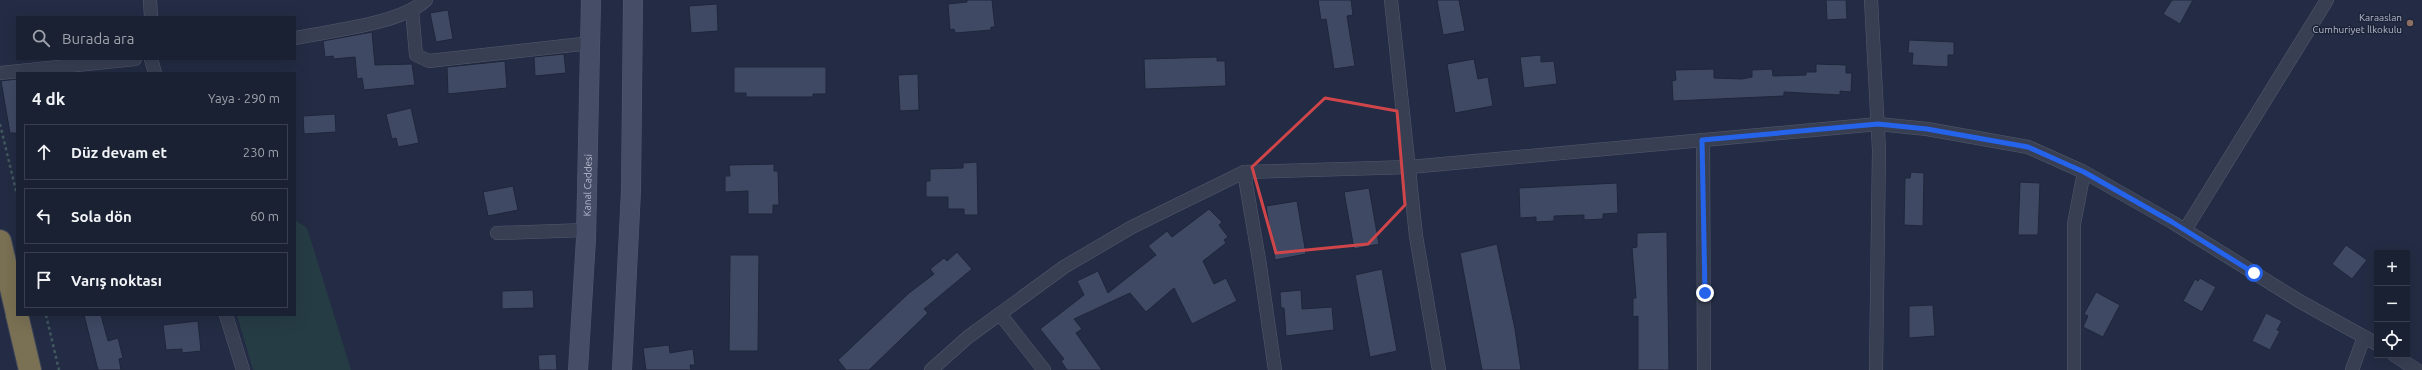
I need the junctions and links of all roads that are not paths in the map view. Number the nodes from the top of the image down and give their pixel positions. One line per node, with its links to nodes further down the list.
1 (150, 0): 9 (street)
2 (426, 0): 8 (street)
3 (591, 0): 11 (main road, Kanal Caddesi)
4 (633, 0): 35 (main road)
5 (1391, 0): 18 (street)
6 (1871, 0): 16 (street)
7 (2327, 0): 22 (street)
8 (412, 10): 10 (street); 11 (street)
9 (151, 16)
10 (296, 38)
11 (591, 43): 21 (main road, Kanal Caddesi)
12 (125, 60): 15 (street)
13 (150, 60): 14 (street)
14 (155, 72)
15 (0, 73)
16 (1878, 124): 17 (street); 20 (street); 41 (street)
17 (1702, 140): 18 (street); 40 (street)
18 (1410, 166): 19 (street); 39 (street)
19 (1244, 172): 26 (street); 38 (street)
20 (2084, 172): 22 (street); 42 (street)
21 (586, 230): 23 (street); 34 (main road, Kanal Caddesi)
22 (2185, 230): 29 (street)
23 (497, 233)
24 (0, 241): 25 (highway)
25 (16, 311)
26 (1000, 314): 36 (street); 37 (street)
27 (17, 316): 32 (highway)
28 (226, 316): 33 (street)
29 (2364, 337): 30 (street); 43 (street)
30 (2374, 342)
31 (2399, 358): 44 (street)
32 (30, 370)
33 (243, 370)
34 (578, 370)
35 (622, 370)
36 (931, 370)
37 (1044, 370)
38 (1275, 370)
39 (1439, 370)
40 (1704, 370)
41 (1876, 370)
42 (2074, 370)
43 (2352, 370)
44 (2418, 370)

